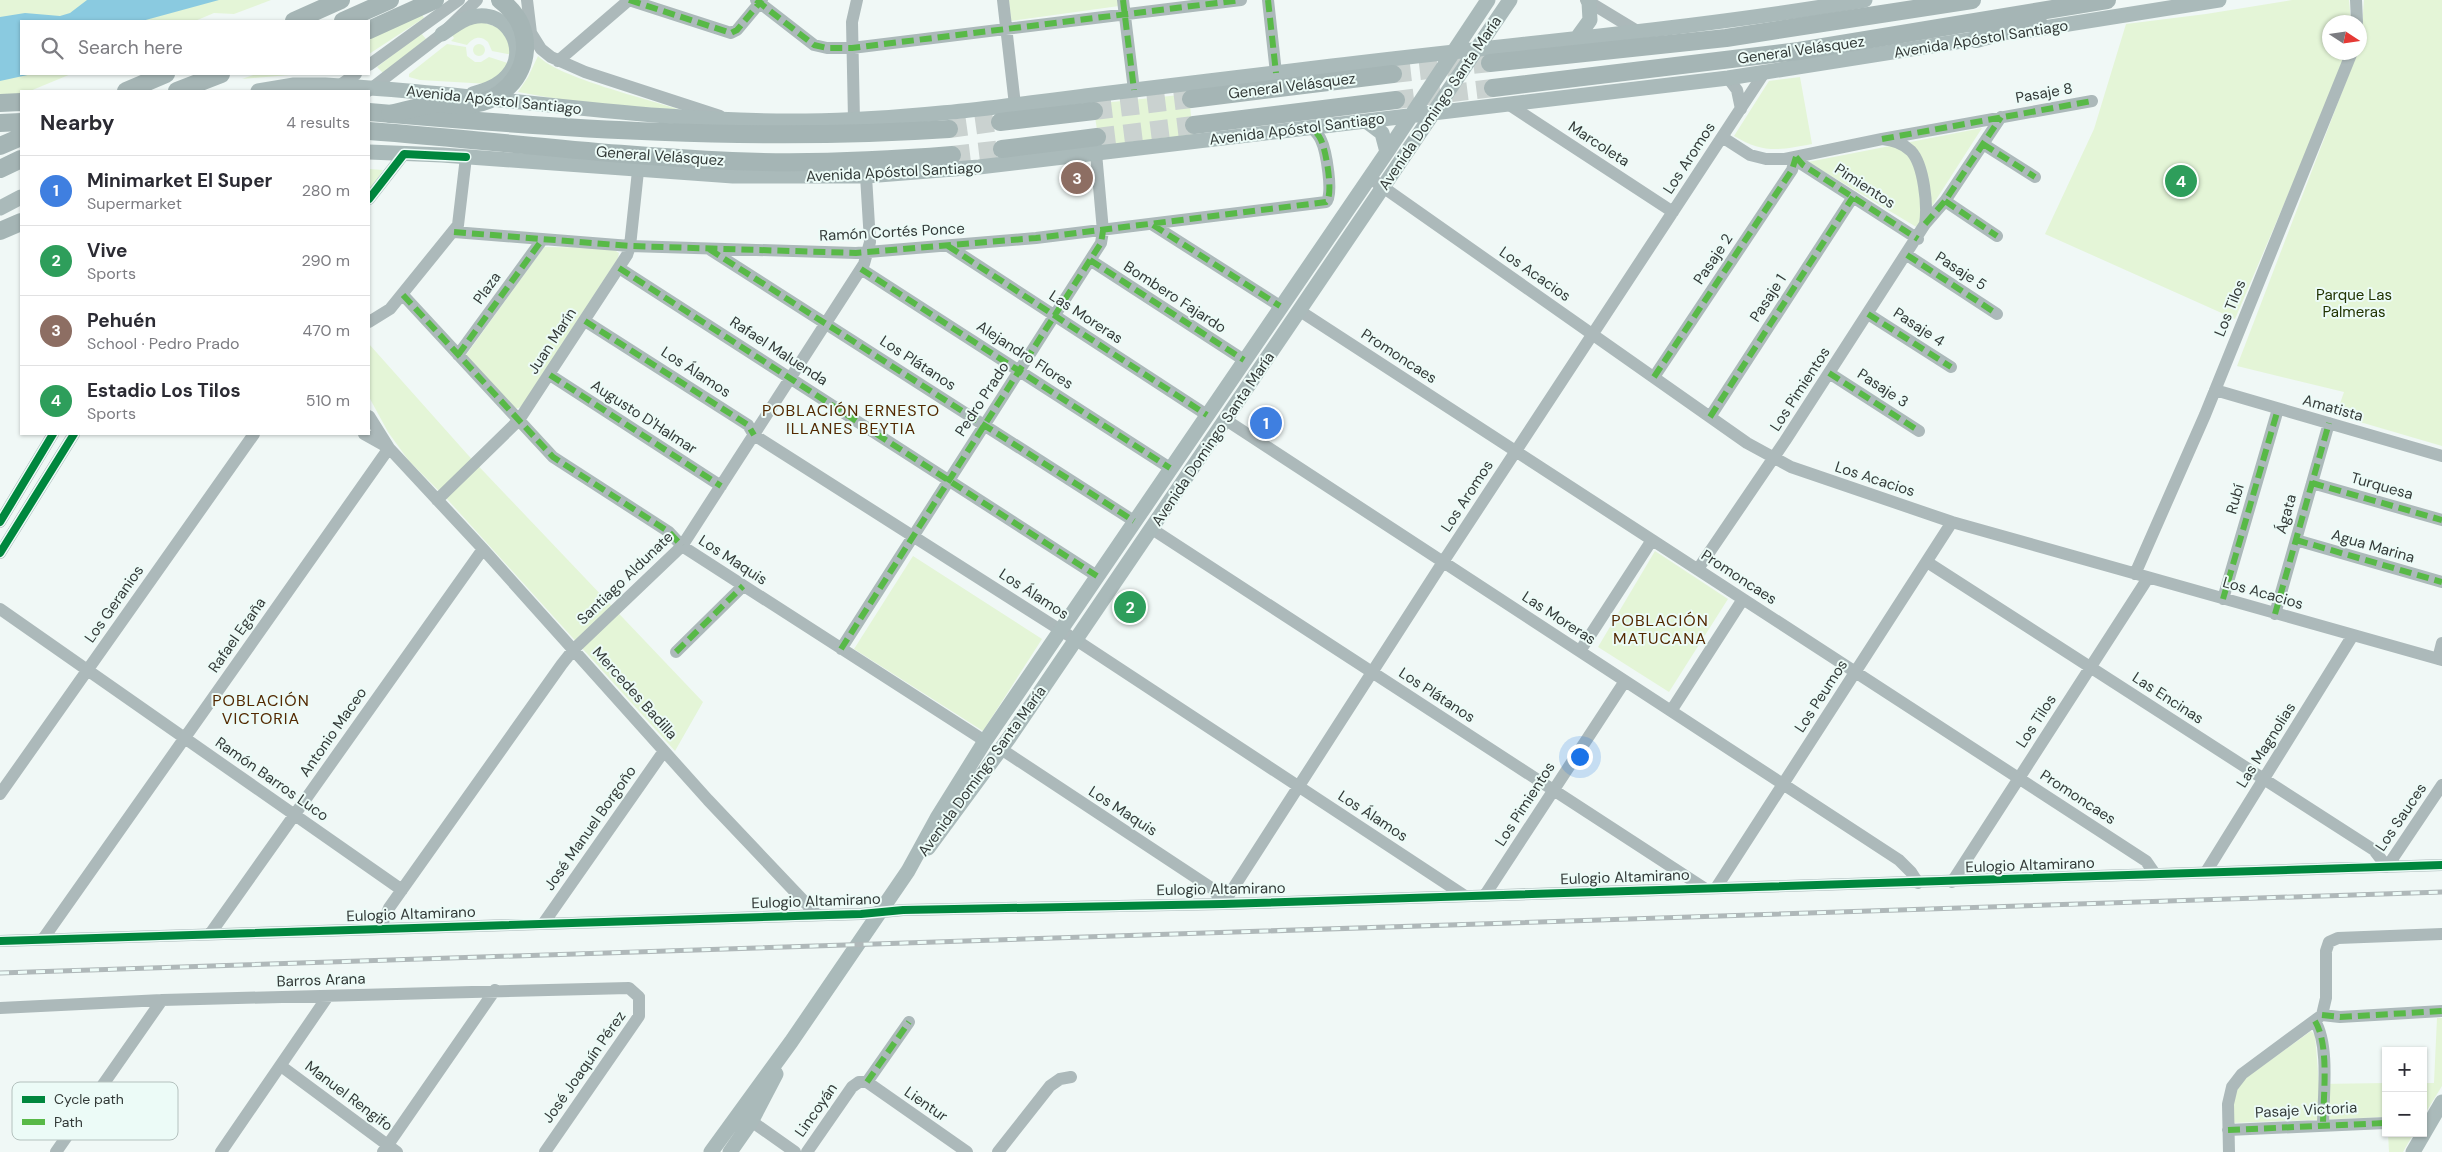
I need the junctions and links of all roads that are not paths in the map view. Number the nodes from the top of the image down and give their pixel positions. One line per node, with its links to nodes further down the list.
1 (341, 0): 27 (highway)
2 (390, 0): 28 (highway)
3 (435, 0): 30 (highway)
4 (459, 0): 41 (street)
5 (477, 0): 32 (street)
6 (500, 0): 68 (highway, bridge)
7 (527, 0): 39 (street, Avenida Apóstol Santiago)
8 (629, 0): 22 (street); 39 (street)
9 (857, 0): 35 (street)
10 (1003, 0): 29 (street)
11 (1124, 0): 25 (street)
12 (1241, 0): 25 (street)
13 (1268, 0): 42 (street)
14 (1488, 0): 37 (main road, Avenida Domingo Santa María)
15 (1510, 0): 36 (main road, Avenida Domingo Santa María)
16 (1865, 0): 24 (main road, Avenida Apóstol Santiago)
17 (1972, 0): 40 (highway, General Velásquez)
18 (2107, 0): 50 (highway, General Velásquez)
19 (2111, 0): 34 (highway)
20 (2219, 0): 34 (main road, Avenida Apóstol Santiago)
21 (2356, 0): 26 (street)
22 (759, 1): 35 (street)
23 (1588, 1): 31 (street); 33 (main road)
24 (1806, 5): 31 (main road, Avenida Apóstol Santiago)
25 (1125, 14): 29 (street); 55 (street)
26 (2357, 15)
27 (296, 20)
28 (345, 20)
29 (1006, 29): 35 (street); 63 (street)
30 (370, 30)
31 (1637, 31): 33 (main road, Avenida Apóstol Santiago)
32 (442, 34): 54 (street); 56 (main road)
33 (1577, 38): 36 (main road, Avenida Apóstol Santiago)
34 (1976, 39): 43 (main road, Avenida Apóstol Santiago)
35 (852, 48): 72 (street)
36 (1477, 48): 37 (main road, Avenida Apóstol Santiago); 67 (main road, Avenida Domingo Santa María)
37 (1454, 51): 42 (main road, Avenida Apóstol Santiago); 69 (main road, Avenida Domingo Santa María)
38 (2349, 60): 142 (street, Los Tilos)
39 (558, 61): 71 (street, Avenida Apóstol Santiago)
40 (1490, 63)
41 (370, 64)
42 (1276, 73): 55 (main road, Avenida Apóstol Santiago)
43 (1764, 73): 48 (main road, Avenida Apóstol Santiago); 64 (street, Los Aromos)
44 (1393, 74): 57 (highway, General Velásquez)
45 (164, 75): 51 (highway)
46 (355, 75): 49 (street)
47 (215, 76): 52 (highway)
48 (1728, 78): 62 (main road, Avenida Apóstol Santiago); 64 (street)
49 (336, 88): 53 (main road, Avenida Apóstol Santiago); 54 (main road, Avenida Apóstol Santiago)
50 (1493, 88)
51 (128, 90)
52 (180, 90)
53 (264, 90)
54 (371, 90): 56 (main road, Avenida Apóstol Santiago)
55 (1134, 90): 63 (main road, Avenida Apóstol Santiago)
56 (466, 95): 71 (main road, Avenida Apóstol Santiago)
57 (1190, 99)
58 (1396, 100): 77 (highway, General Velásquez)
59 (2092, 101): 70 (street, Pasaje 8)
60 (20, 102): 61 (highway)
61 (0, 103)
62 (1508, 104): 67 (main road, Avenida Apóstol Santiago); 106 (street, Marcoleta)
63 (1015, 105): 72 (main road, Avenida Apóstol Santiago)
64 (1740, 109): 82 (street, Los Aromos)
65 (1094, 111): 75 (highway)
66 (370, 112): 68 (highway, General Velásquez)
67 (1434, 113): 69 (main road, Avenida Apóstol Santiago); 100 (main road, Avenida Domingo Santa María)
68 (390, 114): 79 (highway, General Velásquez)
69 (1411, 116): 73 (main road, Avenida Apóstol Santiago); 89 (main road, Avenida Domingo Santa María)
70 (2001, 117): 83 (street, Los Pimientos); 84 (street, Los Pimientos)
71 (734, 120): 72 (main road, Avenida Apóstol Santiago)
72 (854, 120)
73 (1366, 121): 78 (main road, Avenida Apóstol Santiago); 89 (main road)
74 (20, 122): 76 (highway)
75 (1000, 122)
76 (0, 123)
77 (1194, 125)
78 (1311, 127): 85 (main road, Avenida Apóstol Santiago); 108 (street, Ramón Cortés Ponce)
79 (949, 129)
80 (370, 131): 91 (highway, General Velásquez)
81 (20, 137): 86 (highway)
82 (1722, 137): 93 (street, Los Pimientos); 106 (street, Los Aromos)
83 (1882, 139): 93 (street, Los Pimientos); 109 (street, Los Pimientos)
84 (1983, 144): 99 (street); 104 (street, Los Pimientos)
85 (1096, 145): 87 (highway); 97 (main road, Avenida Apóstol Santiago); 110 (street, Pedro Prado)
86 (0, 146)
87 (1002, 149)
88 (370, 152): 90 (main road, Avenida Apóstol Santiago)
89 (1387, 152): 98 (main road, Avenida Domingo Santa María)
90 (404, 154): 92 (main road, Avenida Apóstol Santiago); 103 (street)
91 (952, 155)
92 (466, 157): 96 (main road, Avenida Apóstol Santiago); 112 (street)
93 (1796, 157): 101 (street, Pimientos); 140 (street, Pasaje 2)
94 (20, 160): 95 (highway)
95 (0, 170)
96 (638, 170): 97 (main road, Avenida Apóstol Santiago); 116 (street, Juan Marín)
97 (866, 176): 119 (street, Santiago Aldunate)
98 (1370, 178): 100 (street, Los Acacios); 125 (main road, Avenida Domingo Santa María)
99 (2035, 178)
100 (1383, 187): 126 (main road, Avenida Domingo Santa María); 133 (street, Los Acacios)
101 (1853, 197): 114 (street, Pimientos); 145 (street, Pasaje 1)
102 (20, 198): 105 (main road)
103 (370, 198)
104 (1945, 201): 109 (street, Los Pimientos); 113 (street)
105 (0, 208)
106 (1673, 212): 133 (street, Los Aromos)
107 (20, 222): 111 (highway)
108 (1152, 224): 110 (street, Ramón Cortés Ponce); 125 (street)
109 (1925, 224): 114 (street, Los Pimientos)
110 (1103, 231): 117 (street, Ramón Cortés Ponce); 121 (street, Pedro Prado)
111 (0, 232)
112 (454, 232): 115 (street, Ramón Cortés Ponce); 124 (street)
113 (1997, 236)
114 (1918, 239): 120 (street, Los Pimientos)
115 (542, 240): 116 (street, Ramón Cortés Ponce); 134 (street, Plaza)
116 (630, 246): 118 (street, Ramón Cortés Ponce); 122 (street, Juan Marín)
117 (948, 246): 119 (street, Ramón Cortés Ponce); 129 (street, Las Moreras)
118 (709, 249): 119 (street, Ramón Cortés Ponce); 132 (street, Los Plátanos)
119 (869, 252): 123 (street, Santiago Aldunate)
120 (1907, 255): 127 (street, Los Pimientos); 128 (street, Pasaje 5)
121 (1090, 260): 129 (street, Pedro Prado); 135 (street, Bombero Fajardo)
122 (619, 268): 131 (street, Juan Marín); 141 (street, Rafael Maluenda)
123 (861, 269): 132 (street, Santiago Aldunate); 137 (street, Alejandro Flores)
124 (402, 295): 130 (street); 134 (street, Los Maquis)
125 (1280, 306): 135 (main road, Avenida Domingo Santa María)
126 (1300, 311): 148 (main road, Avenida Domingo Santa María); 159 (street, Promoncaes)
127 (1868, 314): 136 (street, Pasaje 4); 138 (street, Los Pimientos)
128 (1996, 314)
129 (1054, 316): 137 (street, Pedro Prado); 144 (street, Las Moreras)
130 (370, 321)
131 (585, 321): 139 (street, Juan Marín); 156 (street, Los Álamos)
132 (826, 324): 141 (street, Santiago Aldunate); 150 (street, Los Plátanos)
133 (1593, 334): 140 (street, Los Acacios); 159 (street, Los Aromos)
134 (458, 355): 147 (street, Los Maquis)
135 (1244, 360): 144 (main road, Avenida Domingo Santa María)
136 (1951, 368)
137 (1019, 370): 150 (street, Pedro Prado); 163 (street, Alejandro Flores)
138 (1829, 373): 151 (street, Pasaje 3); 161 (street, Los Pimientos)
139 (550, 375): 147 (street, Juan Marín); 166 (street, Augusto D'Halmar)
140 (1654, 377): 145 (street, Los Acacios)
141 (791, 378): 156 (street, Santiago Aldunate); 164 (street, Rafael Maluenda)
142 (2215, 390): 143 (street, Amatista); 182 (street, Los Tilos)
143 (2278, 409): 149 (street, Amatista); 188 (street, Rubí)
144 (1207, 415): 163 (main road, Avenida Domingo Santa María)
145 (1710, 417): 161 (street, Los Acacios)
146 (370, 418): 157 (street, Mercedes Badilla)
147 (520, 420): 167 (street, Juan Marín); 176 (street, Los Maquis)
148 (1226, 420): 172 (main road, Avenida Domingo Santa María); 179 (street, Las Moreras)
149 (2329, 423): 160 (street, Amatista); 165 (street, Ágata)
150 (984, 425): 164 (street, Pedro Prado); 169 (street, Los Plátanos)
151 (1918, 431)
152 (53, 435): 158 (street)
153 (73, 435): 162 (street)
154 (253, 435): 201 (street, Los Geranios)
155 (366, 435): 157 (street, Mercedes Badilla)
156 (754, 435): 166 (street, Santiago Aldunate); 173 (street, Los Álamos)
157 (390, 448): 167 (street, Mercedes Badilla); 206 (street, Rafael Egaña)
158 (44, 451): 162 (street); 170 (street)
159 (1516, 452): 174 (street, Promoncaes); 179 (street, Los Aromos)
160 (2442, 456)
161 (1772, 458): 171 (street, Los Acacios); 181 (street, Los Pimientos)
162 (58, 460): 178 (street)
163 (1170, 468): 169 (main road, Avenida Domingo Santa María)
164 (949, 480): 173 (street, Pedro Prado); 183 (street, Rafael Maluenda)
165 (2312, 483): 168 (street, Turquesa); 175 (street, Ágata)
166 (721, 486): 176 (street, Santiago Aldunate)
167 (438, 500): 177 (street, Mercedes Badilla)
168 (2442, 520)
169 (1134, 521): 183 (main road, Avenida Domingo Santa María)
170 (0, 522)
171 (1952, 522): 180 (street, Los Peumos); 182 (street, Los Acacios)
172 (1152, 529): 193 (main road, Avenida Domingo Santa María); 202 (street, Los Plátanos)
173 (913, 536): 191 (street, Los Álamos); 196 (street, Pedro Prado)
174 (1652, 540): 181 (street, Promoncaes); 198 (street)
175 (2296, 540): 185 (street, Agua Marina); 190 (street, Ágata)
176 (682, 546): 186 (street, Los Maquis); 195 (street, Santiago Aldunate)
177 (483, 549): 195 (street, Mercedes Badilla); 217 (street, Antonio Maceo)
178 (0, 553)
179 (1443, 562): 198 (street, Las Moreras); 202 (street, Los Aromos)
180 (1927, 562): 200 (street, Las Encinas); 203 (street, Los Peumos)
181 (1698, 569): 187 (street, Promoncaes)
182 (2135, 574): 184 (street, Los Acacios)
183 (1097, 576): 191 (main road, Avenida Domingo Santa María)
184 (2148, 578): 188 (street, Los Acacios); 200 (street, Los Tilos)
185 (2442, 582)
186 (743, 586): 196 (street, Los Maquis); 197 (street)
187 (1743, 599): 203 (street, Promoncaes); 205 (street)
188 (2223, 599): 190 (street, Los Acacios)
189 (0, 609): 201 (street, Ramón Barros Luco)
190 (2275, 614): 192 (street, Los Acacios)
191 (1060, 631): 193 (street, Los Álamos); 207 (main road, Avenida Domingo Santa María)
192 (2353, 636): 199 (street, Los Acacios); 211 (street, Las Magnolias)
193 (1076, 640): 208 (main road, Avenida Domingo Santa María); 214 (street, Los Álamos)
194 (2442, 643): 199 (street)
195 (574, 649): 209 (street, Mercedes Badilla); 226 (street, Santiago Aldunate)
196 (841, 649): 207 (street, Los Maquis)
197 (676, 652)
198 (1580, 652): 204 (street, Las Moreras)
199 (2440, 660)
200 (2090, 666): 210 (street, Los Tilos); 211 (street, Las Encinas)
201 (87, 670): 206 (street, Ramón Barros Luco); 216 (street, Los Geranios)
202 (1372, 672): 214 (street, Los Aromos); 215 (street, Los Plátanos)
203 (1856, 672): 210 (street, Promoncaes); 212 (street, Los Peumos)
204 (1625, 681): 205 (street, Las Moreras); 215 (street, Los Pimientos)
205 (1671, 711): 212 (street, Las Moreras)
206 (185, 738): 217 (street, Ramón Barros Luco); 236 (street, Rafael Egaña)
207 (985, 742): 220 (main road, Avenida Domingo Santa María)
208 (1001, 749): 220 (main road, Avenida Domingo Santa María); 229 (street, Los Maquis)
209 (664, 751): 231 (street, Mercedes Badilla); 232 (street, José Manuel Borgoño)
210 (2018, 778): 222 (street, Promoncaes); 223 (street, Los Tilos)
211 (2264, 779): 219 (street, Las Encinas); 221 (street, Las Magnolias)
212 (1783, 784): 224 (street, Las Moreras); 225 (street, Los Peumos)
213 (2442, 785): 219 (street, Los Sauces)
214 (1299, 787): 228 (street, Los Álamos); 229 (street, Los Aromos)
215 (1553, 791): 225 (street, Los Plátanos); 227 (street, Los Pimientos)
216 (0, 794)
217 (294, 814): 226 (street, Ramón Barros Luco); 234 (street, Antonio Maceo)
218 (2442, 865): 219 (street, Eulogio Altamirano)
219 (2387, 867): 221 (street, Eulogio Altamirano)
220 (908, 871): 230 (main road, Avenida Domingo Santa María)
221 (2206, 872): 222 (street, Eulogio Altamirano)
222 (2155, 874): 223 (street, Eulogio Altamirano)
223 (1952, 882): 224 (street, Eulogio Altamirano)
224 (1918, 883): 225 (street, Eulogio Altamirano)
225 (1710, 888): 227 (street, Eulogio Altamirano)
226 (402, 890): 233 (street, Santiago Aldunate)
227 (1485, 895): 228 (street, Eulogio Altamirano)
228 (1465, 896): 229 (street, Eulogio Altamirano)
229 (1223, 904): 230 (street, Eulogio Altamirano)
230 (880, 912): 231 (street, Eulogio Altamirano); 251 (main road, Avenida Domingo Santa María)
231 (817, 915): 232 (street, Eulogio Altamirano)
232 (543, 924): 233 (street, Eulogio Altamirano)
233 (380, 929): 234 (street, Eulogio Altamirano)
234 (210, 934): 236 (street, Eulogio Altamirano)
235 (2442, 934): 244 (street)
236 (43, 939): 237 (street, Eulogio Altamirano)
237 (0, 941)
238 (495, 990): 239 (street, Barros Arana); 240 (street, Barros Arana); 256 (street)
239 (328, 996): 241 (street, Barros Arana); 246 (street)
240 (639, 997): 259 (street, José Joaquín Pérez)
241 (162, 1000): 242 (street, Barros Arana); 248 (street)
242 (0, 1008)
243 (2442, 1011): 244 (street)
244 (2318, 1018): 253 (street); 254 (street)
245 (909, 1022): 249 (street, Lincoyán)
246 (282, 1066): 256 (street, Manuel Rengifo); 258 (street)
247 (1071, 1077): 265 (street)
248 (105, 1082)
249 (867, 1082): 263 (street, Lincoyán); 264 (street, Lientur)
250 (2442, 1102): 267 (main road)
251 (746, 1118): 260 (main road, Avenida Domingo Santa María); 261 (main road, Avenida Domingo Santa María); 262 (street)
252 (2382, 1123): 253 (street, Pasaje Victoria)
253 (2324, 1126): 254 (street, Pasaje Victoria)
254 (2228, 1130): 266 (street)
255 (64, 1140): 257 (street)
256 (389, 1150)
257 (56, 1152)
258 (221, 1152)
259 (545, 1152)
260 (711, 1152)
261 (730, 1152)
262 (795, 1152)
263 (807, 1152)
264 (967, 1152)
265 (998, 1152)
266 (2229, 1152)
267 (2413, 1152)

